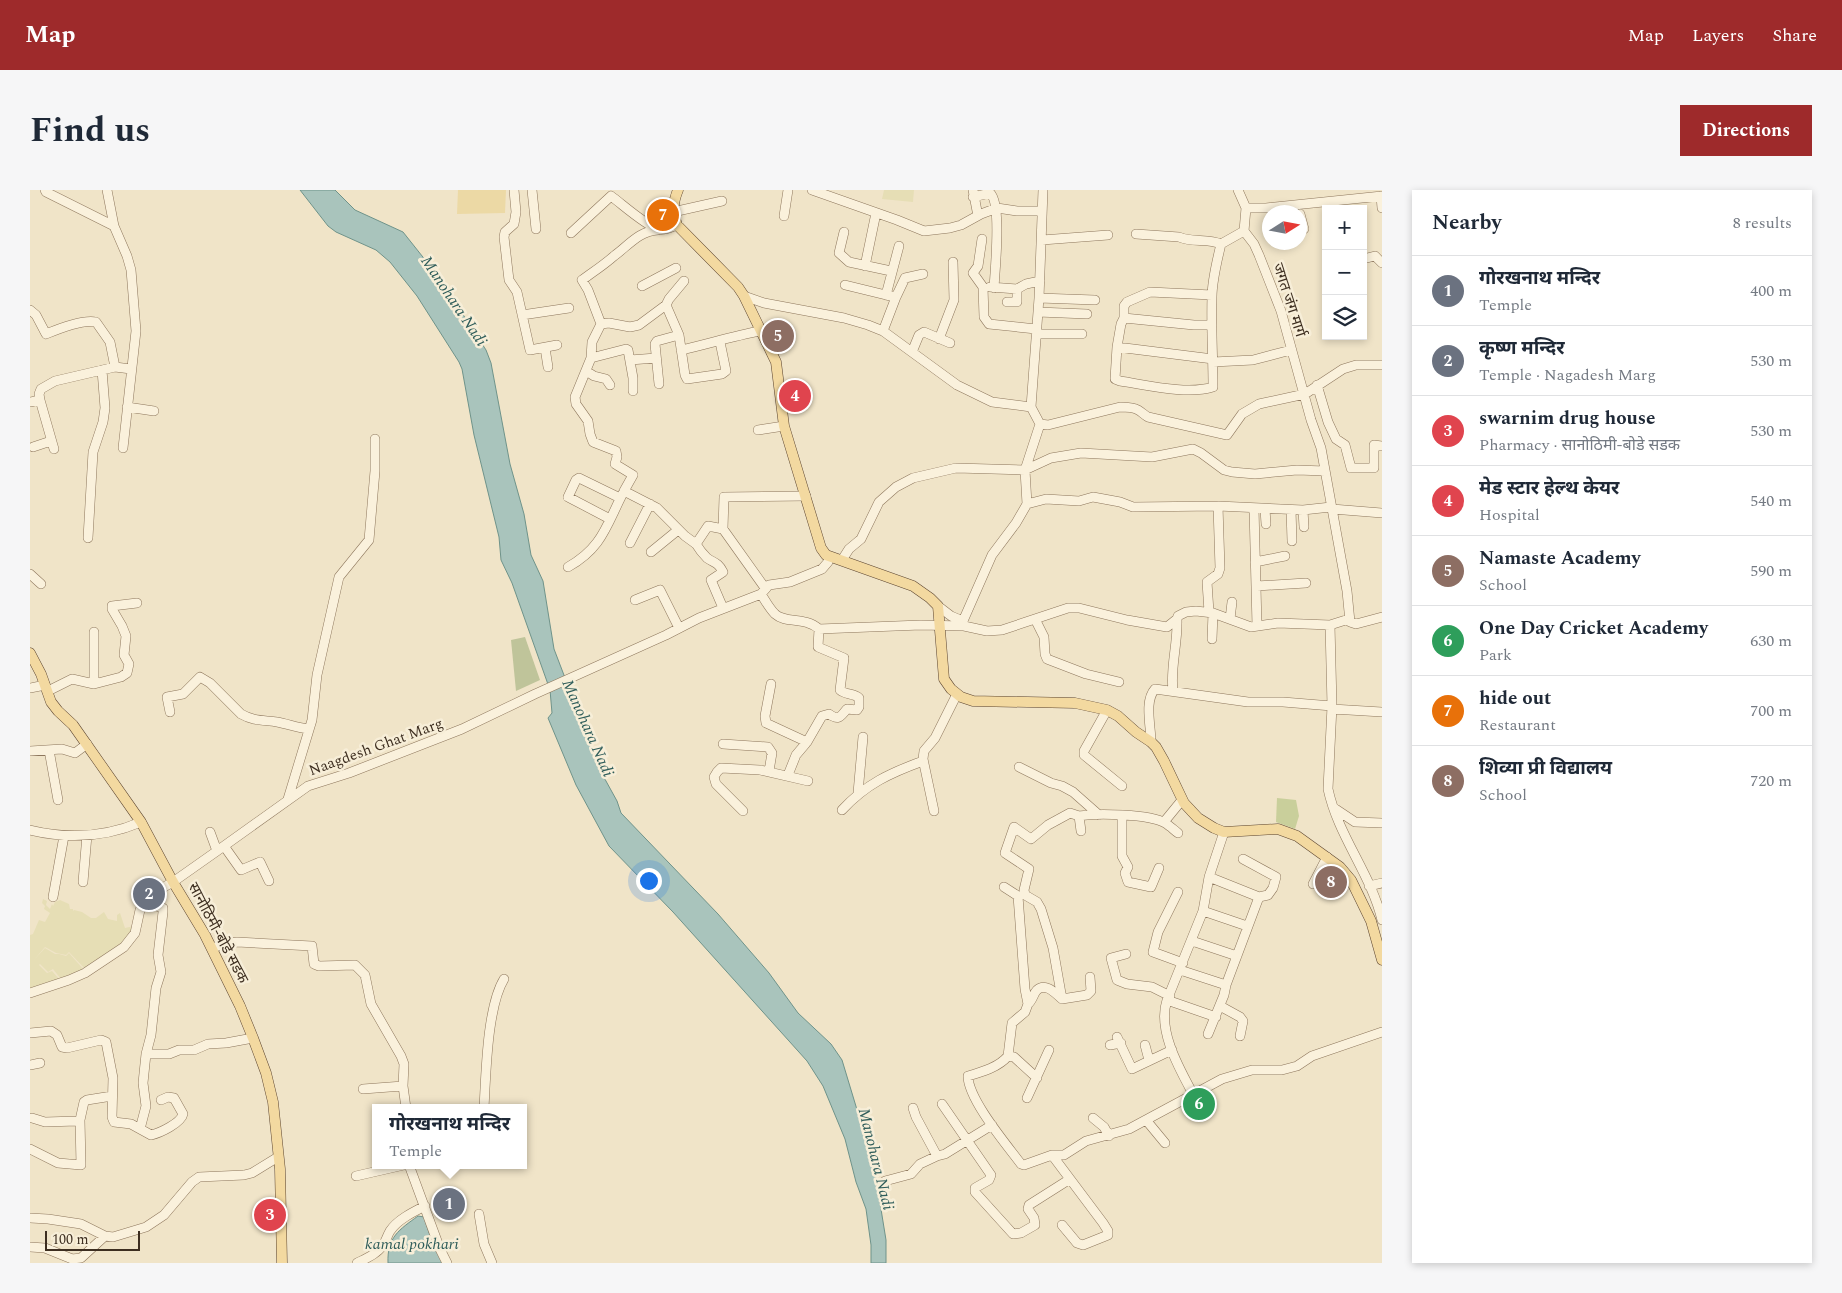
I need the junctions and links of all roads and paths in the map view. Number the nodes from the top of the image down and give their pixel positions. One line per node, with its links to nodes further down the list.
1 (45, 190): 26 (street)
2 (107, 190): 26 (street)
3 (514, 190): 64 (street)
4 (532, 190): 27 (street)
5 (678, 190): 21 (main road)
6 (788, 190): 24 (street)
7 (812, 190): 22 (street)
8 (1042, 190): 20 (street)
9 (1238, 190): 16 (street)
10 (608, 193): 28 (street); 31 (street)
11 (973, 193): 15 (street); 23 (street)
12 (1357, 194): 13 (street); 18 (street)
13 (1381, 196): 19 (street)
14 (722, 201): 21 (street)
15 (997, 208): 20 (street); 23 (street); 50 (street)
16 (1246, 208): 17 (street); 29 (street)
17 (1262, 208)
18 (1307, 208)
19 (1382, 208)
20 (1042, 211): 35 (street)
21 (673, 212): 25 (main road)
22 (876, 213): 23 (street); 41 (street)
23 (981, 214)
24 (784, 216)
25 (677, 225): 28 (street); 54 (main road)
26 (114, 226): 89 (street)
27 (536, 229)
28 (658, 230): 66 (street)
29 (1244, 231): 36 (street); 80 (street, जगत जंग मार्ग)
30 (844, 232): 41 (street)
31 (571, 233)
32 (1136, 234): 36 (street)
33 (1108, 235): 35 (street)
34 (982, 239): 49 (street)
35 (1042, 240): 46 (street)
36 (1220, 244): 53 (street)
37 (899, 246): 43 (street)
38 (1367, 258): 40 (street)
39 (953, 262): 73 (street)
40 (1382, 263)
41 (865, 266): 43 (street)
42 (676, 268): 48 (street)
43 (891, 271): 52 (street)
44 (923, 274): 55 (street)
45 (684, 281): 59 (street)
46 (1040, 281): 51 (street); 56 (street)
47 (845, 285): 52 (street)
48 (642, 286)
49 (983, 287): 50 (street); 69 (street)
50 (994, 288): 51 (street)
51 (1017, 289): 58 (street)
52 (886, 294): 55 (street)
53 (1212, 295): 65 (street); 67 (street)
54 (744, 296): 68 (main road); 70 (street)
55 (896, 297): 70 (street)
56 (1039, 298): 57 (street); 62 (street)
57 (1095, 300)
58 (1007, 302)
59 (666, 305): 66 (street); 72 (street)
60 (569, 308): 64 (street)
61 (30, 310): 88 (street)
62 (1038, 312): 63 (street); 69 (street)
63 (1087, 314)
64 (522, 315): 78 (street)
65 (1124, 318): 67 (street); 77 (street)
66 (600, 324): 82 (street)
67 (1212, 325): 85 (street)
68 (760, 331): 74 (street); 103 (main road)
69 (1036, 331): 71 (street); 100 (street)
70 (883, 332): 81 (street)
71 (1082, 334)
72 (679, 335): 79 (street); 83 (street)
73 (939, 340): 75 (street); 81 (street)
74 (720, 342): 79 (street); 79 (street)
75 (950, 343)
76 (557, 345): 78 (street)
77 (1117, 347): 85 (street); 85 (street)
78 (544, 348): 87 (street)
79 (681, 350)
80 (1291, 350): 85 (street); 96 (street, जगत जंग मार्ग)
81 (912, 352): 100 (street)
82 (591, 358): 84 (street); 91 (street)
83 (656, 358): 84 (street); 92 (street)
84 (630, 360): 95 (street)
85 (1213, 361)
86 (1382, 365): 94 (street)
87 (548, 367)
88 (115, 368): 89 (street); 90 (street)
89 (131, 369): 99 (street)
90 (102, 370): 97 (street); 128 (street)
91 (586, 371): 93 (street); 112 (street)
92 (659, 384)
93 (610, 385)
94 (1318, 385): 96 (street); 109 (street)
95 (634, 391)
96 (1304, 394): 102 (street); 111 (street, जगत जंग मार्ग)
97 (40, 400): 98 (street); 107 (street)
98 (30, 402)
99 (127, 407): 101 (street); 108 (street)
100 (1031, 408): 102 (street)
101 (154, 411)
102 (1040, 424): 110 (street)
103 (784, 426): 104 (street); 113 (main road)
104 (758, 430)
105 (375, 439): 174 (street)
106 (1382, 446): 109 (street)
107 (33, 447)
108 (123, 448)
109 (1378, 467)
110 (1024, 470): 111 (street); 115 (street); 135 (street)
111 (1325, 471): 118 (street, जगत जंग मार्ग)
112 (622, 494): 114 (street); 123 (street); 123 (street)
113 (806, 496): 126 (street); 134 (main road)
114 (650, 504): 127 (street); 130 (street)
115 (1027, 504): 116 (street); 154 (street)
116 (1218, 506): 117 (street); 148 (street)
117 (1254, 508): 119 (street); 136 (street)
118 (1331, 508): 121 (street); 122 (street); 152 (street, जगत जंग मार्ग)
119 (1265, 509): 120 (street); 124 (street)
120 (1291, 510): 121 (street); 129 (street)
121 (1303, 510): 125 (street)
122 (1382, 513)
123 (610, 519): 137 (street)
124 (1266, 524)
125 (1304, 527)
126 (723, 529): 131 (street); 142 (street)
127 (678, 530): 131 (street); 132 (street)
128 (88, 538)
129 (1292, 541)
130 (630, 542)
131 (696, 544): 147 (street)
132 (652, 552)
133 (1285, 556): 136 (street)
134 (829, 557): 135 (main road); 142 (street, Naagdesh Ghat Marg)
135 (842, 560): 145 (main road)
136 (1255, 562): 140 (street)
137 (568, 567)
138 (30, 574): 139 (street)
139 (41, 584)
140 (1257, 586): 141 (street); 155 (street)
141 (1303, 587)
142 (763, 591): 147 (street, Naagdesh Ghat Marg); 159 (street)
143 (635, 600): 158 (street)
144 (137, 602): 164 (street)
145 (938, 606): 154 (street); 157 (main road)
146 (1234, 607): 151 (street)
147 (723, 608): 158 (street, Naagdesh Ghat Marg)
148 (1211, 612): 151 (street); 153 (street); 161 (street)
149 (1382, 617): 152 (street)
150 (1035, 619): 153 (street); 154 (street); 163 (street)
151 (1230, 619): 155 (street)
152 (1349, 619): 156 (street)
153 (1176, 620): 168 (street)
154 (963, 623): 157 (street)
155 (1257, 626): 156 (street)
156 (1330, 626): 170 (street)
157 (939, 627): 159 (street); 169 (main road)
158 (679, 628): 190 (street, Naagdesh Ghat Marg)
159 (819, 629): 176 (street)
160 (94, 632): 164 (street)
161 (1212, 639)
162 (30, 653): 167 (main road, सानोठिमी-बोडे सडक)
163 (1119, 682)
164 (94, 684): 167 (street)
165 (771, 684): 176 (street)
166 (30, 688): 167 (street)
167 (46, 688): 178 (main road, सानोठिमी-बोडे सडक)
168 (1173, 691): 170 (street); 177 (street)
169 (957, 694): 171 (main road); 182 (street)
170 (1332, 708): 173 (street); 192 (street)
171 (1107, 710): 177 (main road); 187 (street)
172 (170, 712): 174 (street)
173 (1382, 712)
174 (309, 729): 190 (street)
175 (863, 737): 188 (street)
176 (807, 742): 185 (street)
177 (1152, 742): 191 (main road)
178 (87, 744): 180 (street); 199 (main road, सानोठिमी-बोडे सडक)
179 (723, 744): 184 (street)
180 (49, 750): 181 (street); 189 (street)
181 (30, 751)
182 (923, 761): 188 (street); 195 (street)
183 (1019, 767): 198 (street)
184 (769, 771): 185 (street); 194 (street)
185 (788, 775): 186 (street)
186 (808, 781)
187 (1122, 786)
188 (858, 793): 193 (street)
189 (58, 800)
190 (288, 800): 209 (street, Naagdesh Ghat Marg)
191 (1182, 800): 200 (street); 205 (main road)
192 (1331, 806): 201 (street); 219 (street)
193 (842, 810)
194 (742, 811)
195 (934, 811)
196 (1122, 815): 198 (street); 200 (street); 212 (street)
197 (1079, 816): 198 (street); 203 (street); 222 (street)
198 (1100, 816)
199 (141, 822): 207 (street); 216 (main road, सानोठिमी-बोडे सडक)
200 (1164, 822): 206 (street)
201 (1382, 823)
202 (30, 830): 208 (street)
203 (1081, 831)
204 (210, 832): 209 (street)
205 (1224, 832): 210 (main road); 213 (street)
206 (1178, 833)
207 (87, 835): 208 (street); 215 (street)
208 (64, 836): 223 (street)
209 (221, 849): 214 (street); 216 (street, Naagdesh Ghat Marg)
210 (1327, 857): 217 (street); 230 (main road)
211 (1243, 859): 224 (street)
212 (1159, 868)
213 (1209, 876): 224 (street); 226 (street)
214 (269, 881)
215 (84, 882)
216 (173, 882): 225 (street, Naagdesh Ghat Marg); 231 (main road, सानोठिमी-बोडे सडक)
217 (1314, 884)
218 (1382, 884): 219 (street)
219 (1369, 886): 227 (street)
220 (1004, 887): 222 (street)
221 (1178, 892): 235 (street)
222 (1021, 895): 241 (street); 242 (street)
223 (53, 897)
224 (1259, 897): 228 (street)
225 (146, 902): 239 (street); 254 (street)
226 (1203, 911): 228 (street); 229 (street)
227 (1382, 920)
228 (1247, 926): 233 (street)
229 (1192, 941): 233 (street); 235 (street)
230 (1380, 943): 234 (main road)
231 (212, 948): 249 (main road, सानोठिमी-बोडे सडक); 260 (street)
232 (1126, 954): 240 (street)
233 (1237, 956): 238 (street)
234 (1382, 960)
235 (1182, 966): 238 (street); 240 (street)
236 (1090, 977): 241 (street)
237 (504, 979): 267 (street)
238 (1226, 985): 243 (street)
239 (30, 993)
240 (1169, 998): 244 (street); 253 (street)
241 (1062, 999): 242 (street)
242 (1028, 1004): 255 (street)
243 (1220, 1006): 244 (street); 248 (street)
244 (1216, 1017): 247 (street)
245 (1382, 1032): 262 (street)
246 (30, 1034): 263 (street)
247 (1208, 1034)
248 (1240, 1036)
249 (253, 1038): 254 (street); 282 (main road, सानोठिमी-बोडे सडक)
250 (1110, 1045): 256 (street)
251 (1145, 1045): 256 (street)
252 (1049, 1050): 259 (street)
253 (1172, 1050): 256 (street); 262 (street)
254 (146, 1054): 275 (street)
255 (1008, 1056): 259 (street); 274 (street)
256 (1149, 1060)
257 (40, 1063): 258 (street)
258 (30, 1065)
259 (1037, 1078): 264 (street)
260 (403, 1086): 261 (street); 266 (street)
261 (363, 1089)
262 (1193, 1094): 273 (street)
263 (112, 1096): 272 (street); 275 (street)
264 (1027, 1098)
265 (161, 1100): 275 (street)
266 (405, 1104)
267 (484, 1104)
268 (942, 1104): 277 (street)
269 (913, 1108): 281 (street)
270 (32, 1118): 272 (street)
271 (1093, 1118): 276 (street)
272 (80, 1120): 279 (street)
273 (1146, 1120): 276 (street); 278 (street)
274 (992, 1125): 277 (street); 280 (street)
275 (140, 1129)
276 (1109, 1136): 280 (street)
277 (967, 1140): 281 (street); 286 (street)
278 (1165, 1143)
279 (30, 1149)
280 (1052, 1155): 286 (street)
281 (937, 1156): 287 (street)
282 (278, 1157): 292 (street); 294 (main road, सानोठिमी-बोडे सडक)
283 (387, 1169): 285 (street)
284 (411, 1169): 288 (street)
285 (356, 1176)
286 (1070, 1179): 291 (street)
287 (885, 1181)
288 (425, 1206): 295 (street); 296 (street)
289 (479, 1214): 297 (street)
290 (30, 1218): 292 (street)
291 (1062, 1226)
292 (105, 1236): 293 (street)
293 (30, 1247)
294 (282, 1263)
295 (357, 1263)
296 (447, 1263)
297 (492, 1263)

